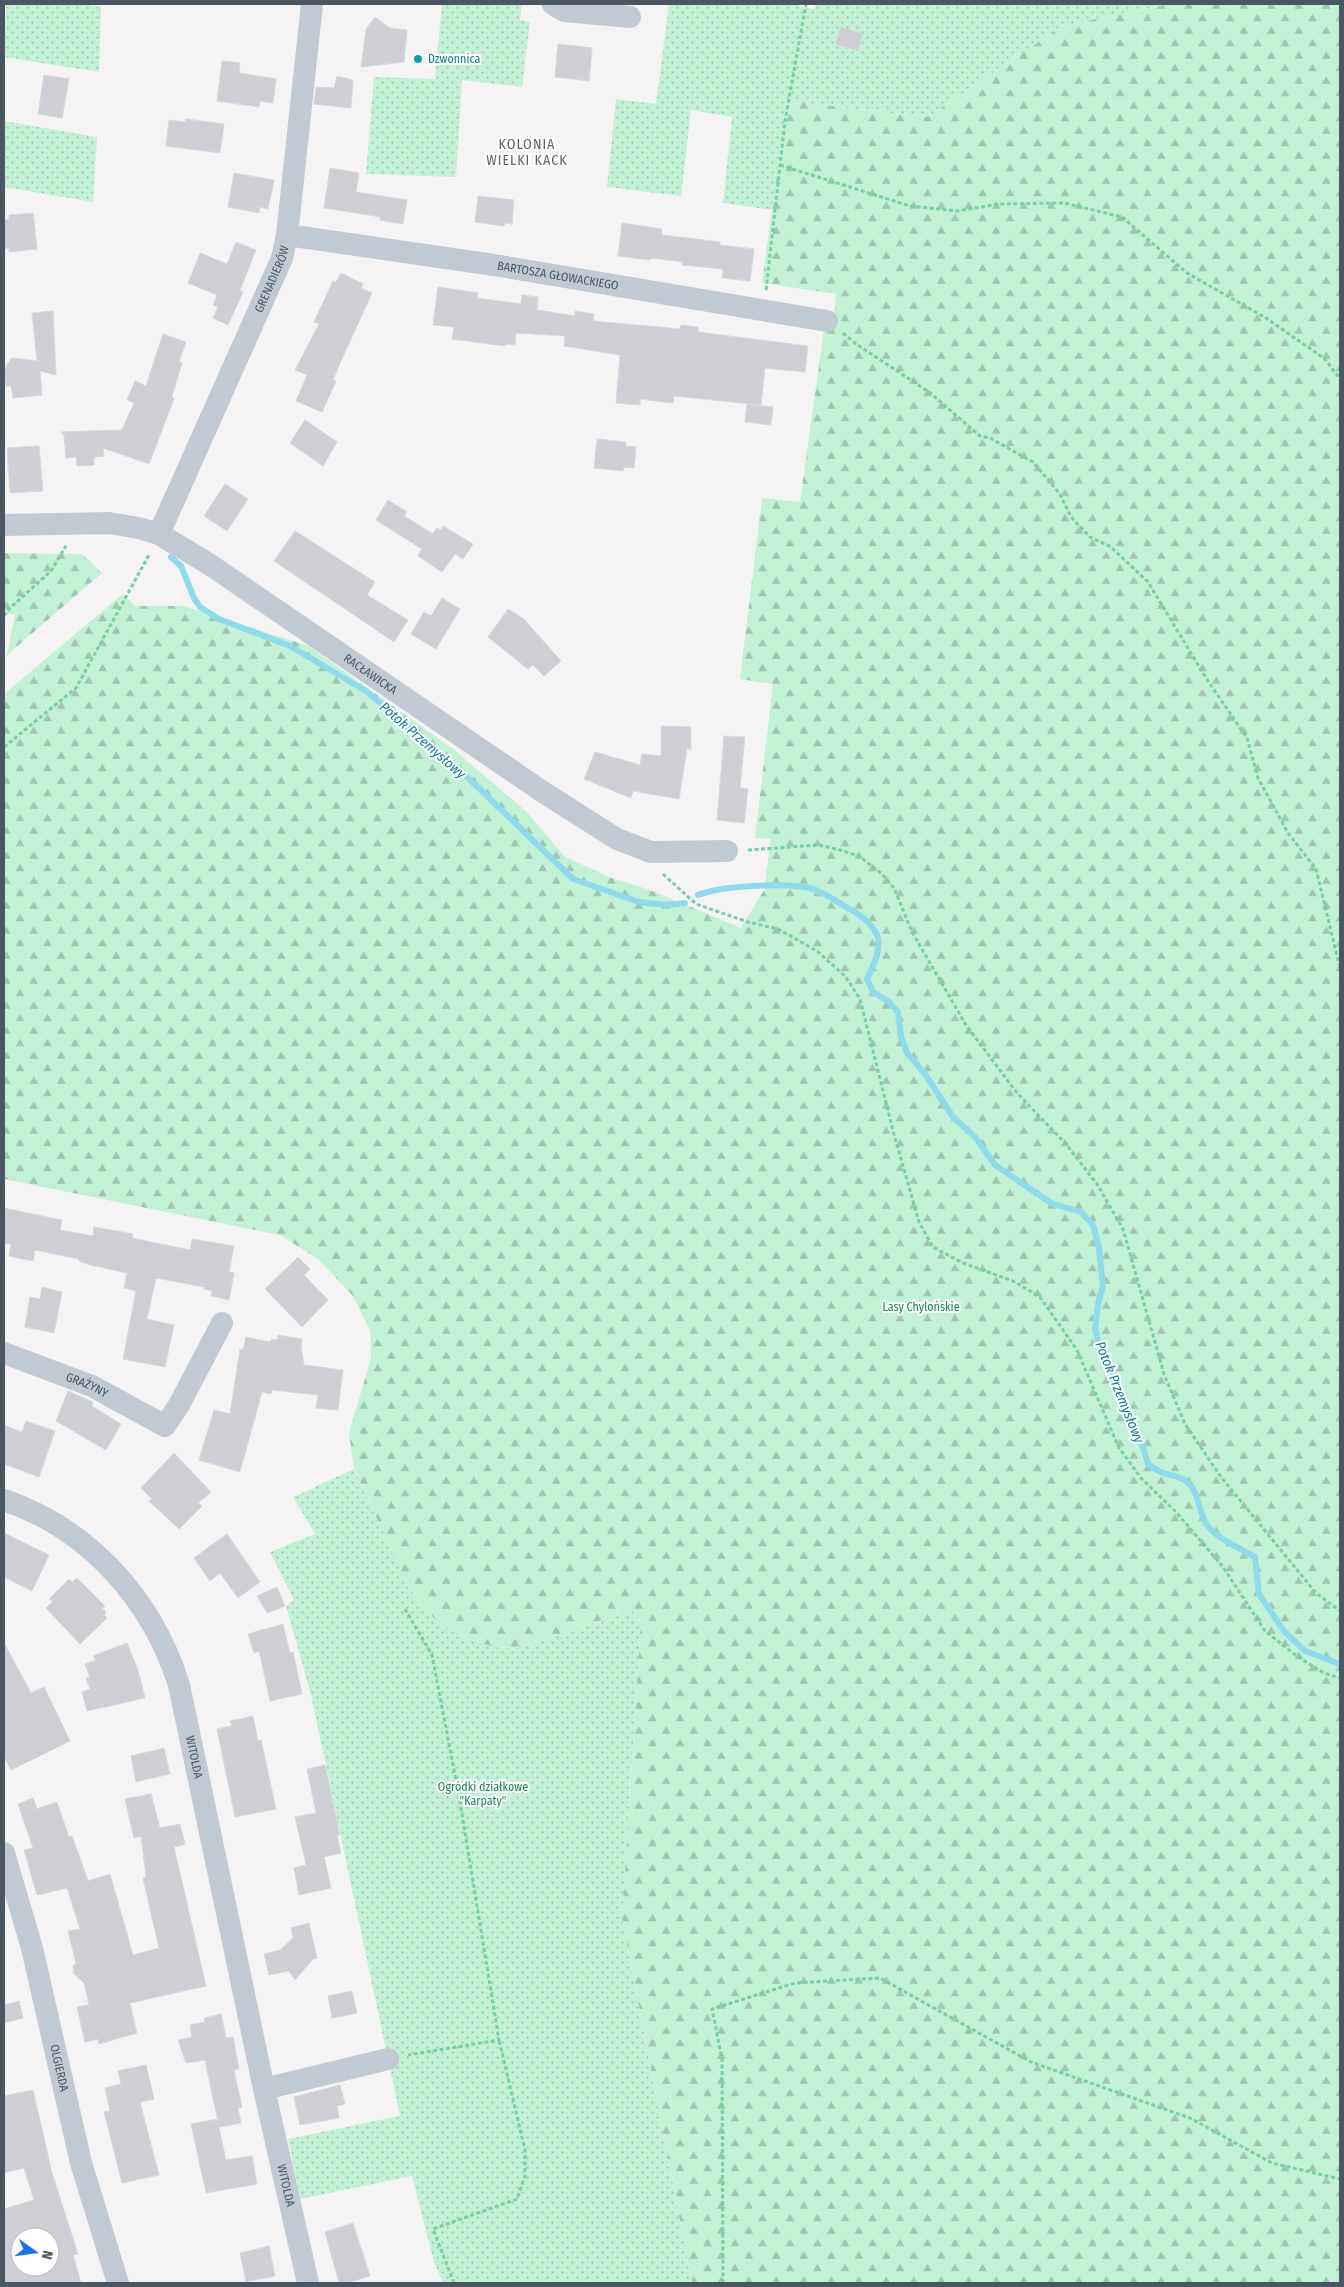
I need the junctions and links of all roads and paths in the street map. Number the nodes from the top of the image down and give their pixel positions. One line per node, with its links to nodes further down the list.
1 (312, 4): 6 (street, GRENADIERÓW)
2 (553, 4): 4 (street)
3 (806, 4): 5 (path)
4 (630, 17)
5 (780, 165): 7 (path); 9 (path)
6 (287, 235): 7 (street, BARTOSZA GŁOWACKIEGO); 12 (street, GRENADIERÓW)
7 (763, 310): 8 (street, BARTOSZA GŁOWACKIEGO)
8 (827, 321): 17 (path)
9 (1340, 379)
10 (77, 523): 11 (street, RACŁAWICKA); 12 (street, RACŁAWICKA); 13 (path)
11 (4, 525)
12 (159, 534): 14 (path); 16 (street, RACŁAWICKA)
13 (4, 616)
14 (4, 747)
15 (727, 851): 16 (street, RACŁAWICKA); 22 (path)
16 (651, 852): 23 (path)
17 (1340, 968)
18 (222, 1323): 19 (street, GRAŻYNY)
19 (4, 1353)
20 (4, 1500): 27 (street, WITOLDA)
21 (405, 1609): 25 (path)
22 (1340, 1611)
23 (1340, 1678)
24 (4, 1853): 29 (street, OLGIERDA)
25 (499, 2040): 26 (path); 31 (path)
26 (388, 2059): 27 (street)
27 (264, 2089): 30 (street, WITOLDA)
28 (1340, 2179): 32 (path)
29 (118, 2283)
30 (308, 2283)
31 (454, 2283)
32 (723, 2283)

